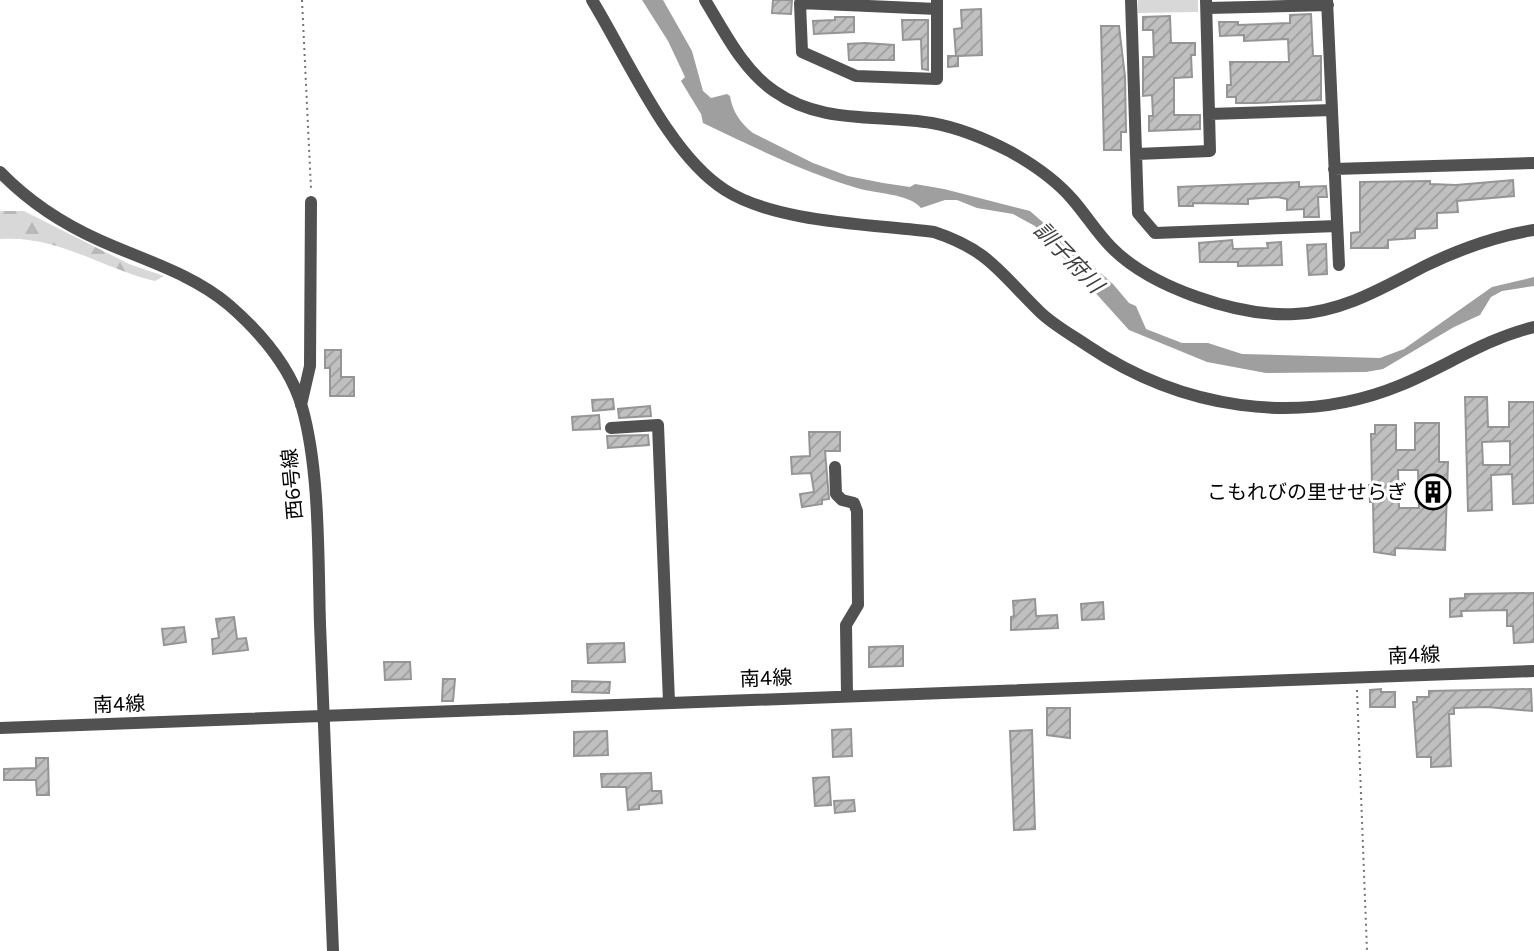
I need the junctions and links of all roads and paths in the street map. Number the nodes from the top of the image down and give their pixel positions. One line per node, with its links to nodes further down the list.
1 (302, 0): 14 (path)
2 (592, 0): 18 (street)
3 (705, 0): 16 (street)
4 (1131, 0): 10 (street)
5 (1328, 2): 7 (street); 8 (street)
6 (937, 4): 6 (street)
7 (1206, 4): 9 (street)
8 (1332, 110): 9 (street); 12 (street)
9 (1210, 114): 10 (street)
10 (1137, 154): 15 (street)
11 (1534, 163): 12 (street)
12 (1334, 169): 15 (street)
13 (0, 172): 19 (street, 西6号線)
14 (311, 202): 19 (street)
15 (1337, 226): 17 (street)
16 (1534, 230)
17 (1339, 265)
18 (1534, 327)
19 (301, 405): 26 (street, 西6号線)
20 (611, 428): 25 (street)
21 (835, 467): 24 (street)
22 (1534, 671): 23 (street, 南4線)
23 (1357, 677): 24 (street, 南4線); 29 (path)
24 (847, 695): 25 (street, 南4線)
25 (669, 702): 26 (street, 南4線)
26 (323, 716): 27 (street, 南4線); 28 (street, 西6号線)
27 (0, 728)
28 (333, 951)
29 (1367, 951)

